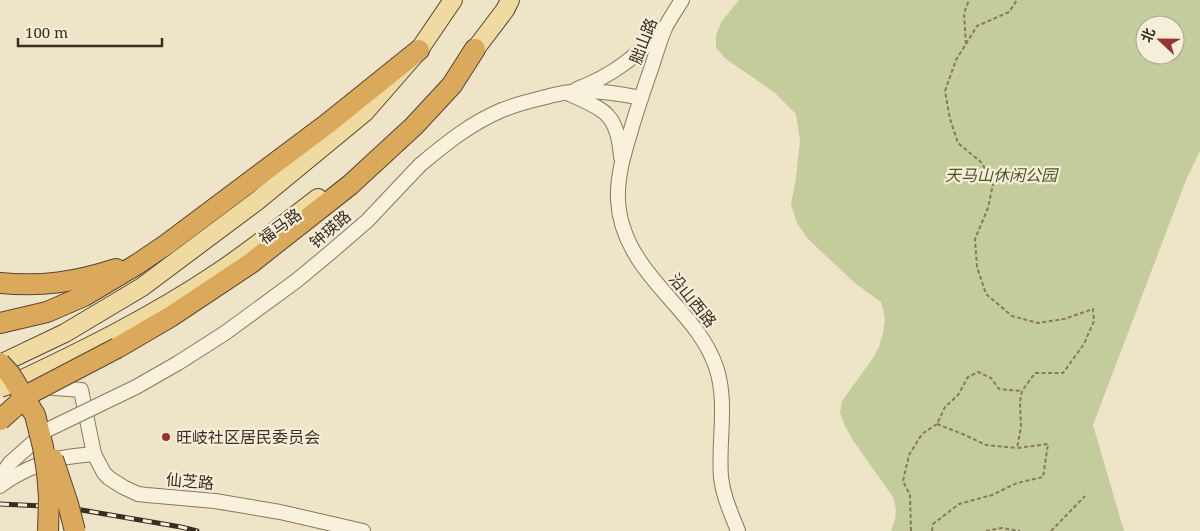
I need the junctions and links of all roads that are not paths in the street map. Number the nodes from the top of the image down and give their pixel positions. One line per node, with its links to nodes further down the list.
1 (453, 0): 6 (main road, 福马路)
2 (510, 0): 5 (main road, 福马路)
3 (682, 0): 4 (street, 胐山路)
4 (666, 27): 7 (street); 8 (street, 胐山路)
5 (475, 49): 14 (main road, 福马路); 15 (highway, bridge)
6 (419, 50): 10 (highway); 13 (main road, 福马路)
7 (566, 93): 8 (street, 钟瑛路); 9 (street); 16 (street, 钟瑛路, bridge)
8 (641, 98): 9 (street, 沿山西路)
9 (621, 166): 23 (street, 沿山西路)
10 (167, 244): 11 (highway); 12 (highway)
11 (0, 283)
12 (0, 323)
13 (0, 363): 16 (highway, bridge)
14 (5, 385): 17 (street, 仙芝路)
15 (0, 420)
16 (41, 422): 18 (street, 钟瑛路); 20 (highway, bridge); 21 (highway, bridge)
17 (94, 454): 19 (street); 22 (street, 仙芝路)
18 (0, 477)
19 (0, 486)
20 (48, 531)
21 (76, 531)
22 (363, 531)
23 (738, 531)

